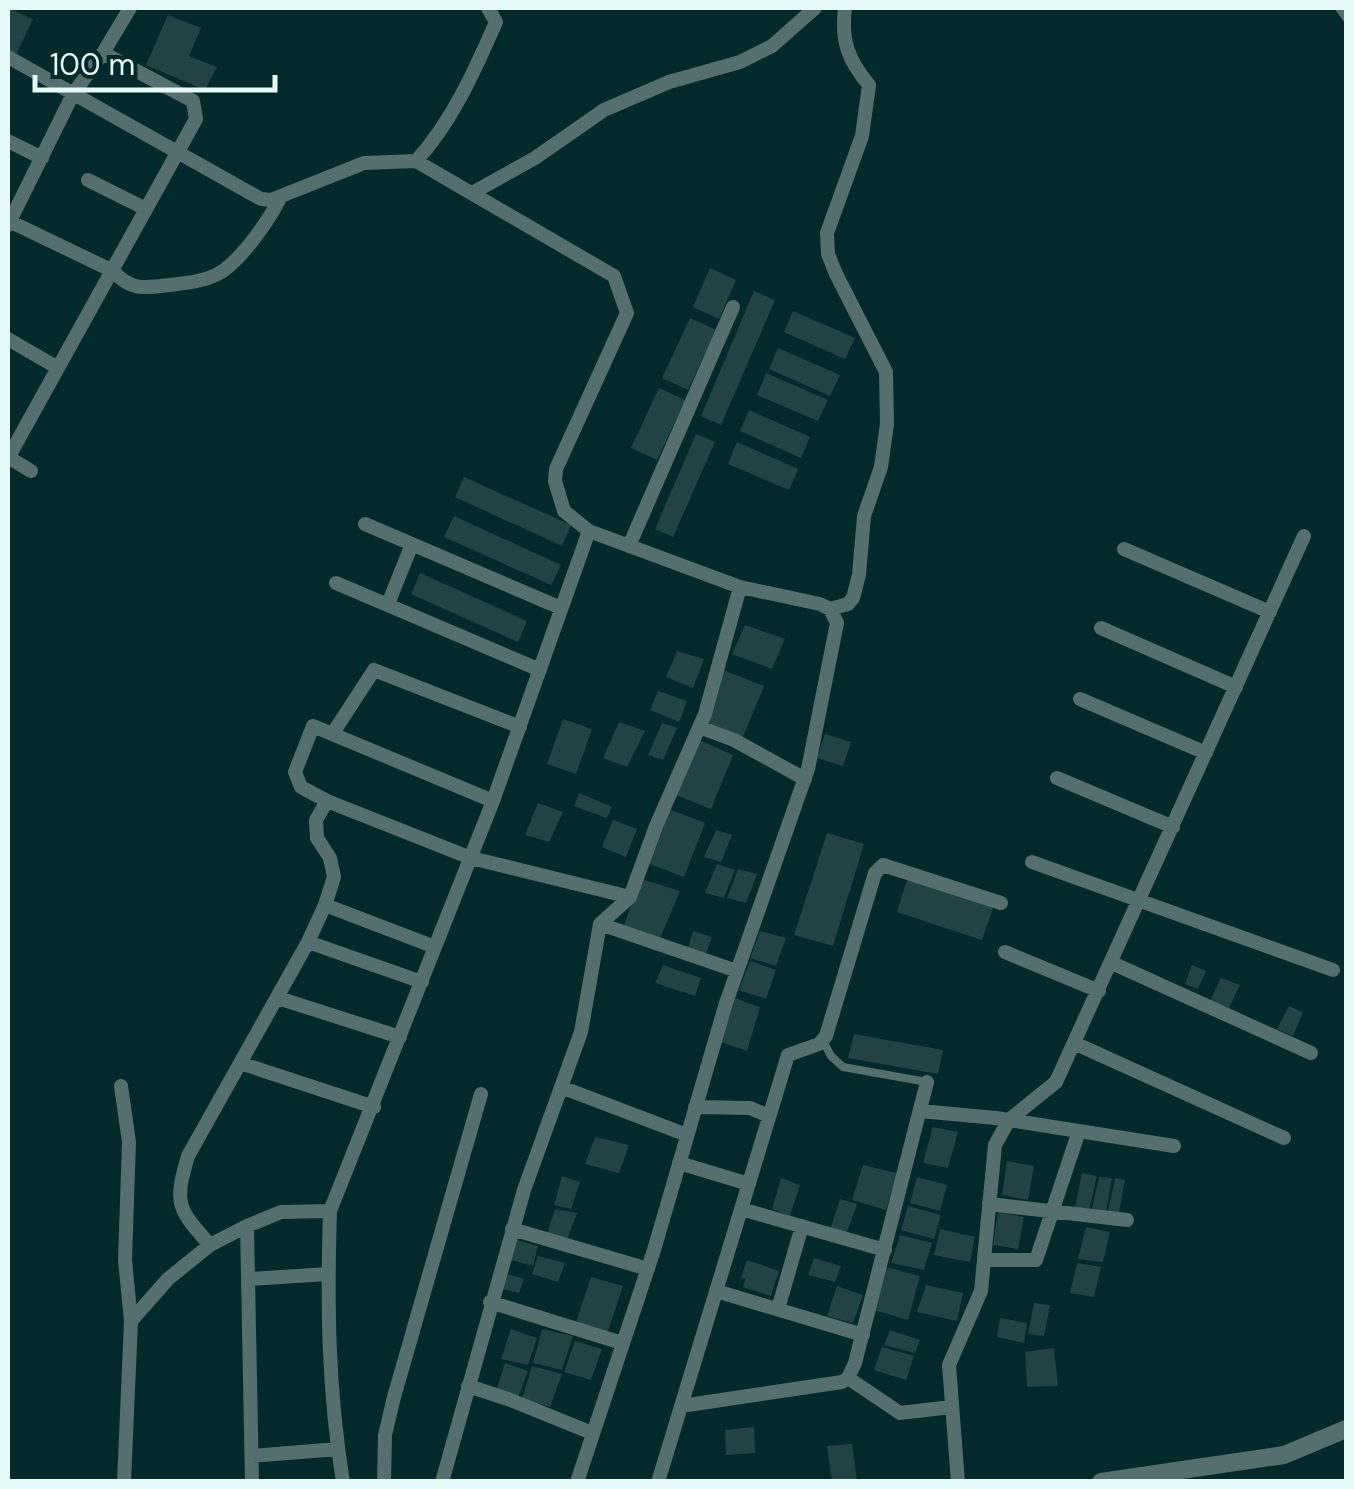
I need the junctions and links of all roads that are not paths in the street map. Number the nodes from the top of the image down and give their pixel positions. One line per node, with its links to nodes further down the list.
1 (130, 8): 7 (street)
2 (488, 8): 13 (street)
3 (815, 8): 15 (street)
4 (845, 8): 35 (street)
5 (1338, 8): 6 (lane)
6 (1346, 18)
7 (104, 53): 9 (street); 11 (street)
8 (8, 57): 9 (street)
9 (73, 94): 11 (street); 12 (street)
10 (8, 141): 12 (street)
11 (178, 154): 16 (street); 17 (street)
12 (42, 158): 18 (street)
13 (416, 161): 15 (street); 16 (street)
14 (88, 180): 17 (street)
15 (472, 193): 26 (street)
16 (280, 196): 19 (street)
17 (146, 209): 19 (street)
18 (8, 223): 19 (street)
19 (113, 270): 22 (street)
20 (733, 307): 29 (street)
21 (8, 339): 22 (street)
22 (58, 368): 23 (street)
23 (8, 457): 24 (street)
24 (31, 470)
25 (365, 524): 28 (street)
26 (589, 531): 29 (street); 34 (street)
27 (1304, 536): 36 (street)
28 (412, 544): 33 (street); 34 (street)
29 (629, 546): 32 (street)
30 (1124, 549): 36 (street)
31 (336, 583): 33 (street)
32 (740, 587): 35 (street); 42 (street)
33 (388, 604): 38 (street)
34 (562, 608): 38 (street)
35 (830, 610): 46 (street)
36 (1270, 612): 39 (street)
37 (1100, 628): 39 (street)
38 (540, 670): 41 (street)
39 (1236, 687): 44 (street)
40 (1080, 700): 44 (street)
41 (520, 727): 43 (street); 48 (street)
42 (699, 727): 46 (street); 52 (street)
43 (333, 732): 47 (street); 48 (street)
44 (1206, 754): 49 (street)
45 (1056, 778): 49 (street)
46 (805, 779): 62 (street)
47 (327, 801): 50 (street); 55 (street)
48 (494, 801): 50 (street)
49 (1173, 827): 53 (street)
50 (470, 858): 52 (street); 58 (street)
51 (1032, 862): 53 (street)
52 (630, 898): 56 (street)
53 (1140, 901): 60 (street); 61 (street)
54 (1001, 903): 67 (street)
55 (324, 905): 57 (street); 58 (street)
56 (600, 924): 62 (street); 73 (street)
57 (308, 942): 63 (street); 65 (street)
58 (435, 947): 63 (street)
59 (1005, 952): 64 (street)
60 (1112, 963): 64 (street); 69 (street)
61 (1333, 970)
62 (737, 972): 76 (street)
63 (422, 982): 66 (street)
64 (1099, 991): 68 (street)
65 (278, 998): 66 (street); 70 (street)
66 (400, 1037): 75 (street)
67 (824, 1041): 71 (lane); 78 (street)
68 (1074, 1044): 79 (street); 82 (street)
69 (1310, 1053)
70 (240, 1063): 75 (street); 94 (street)
71 (927, 1082): 77 (street)
72 (121, 1086): 103 (street)
73 (561, 1087): 81 (street); 93 (street)
74 (482, 1094): 118 (street)
75 (374, 1107): 89 (street)
76 (696, 1107): 78 (street); 81 (street)
77 (920, 1111): 79 (street); 95 (street)
78 (770, 1116): 85 (street)
79 (1010, 1120): 80 (street); 86 (street)
80 (1079, 1131): 83 (street); 88 (street)
81 (688, 1135): 84 (street)
82 (1284, 1138)
83 (1174, 1146)
84 (679, 1162): 85 (street); 97 (street)
85 (749, 1184): 87 (street)
86 (988, 1204): 88 (street); 96 (street)
87 (741, 1209): 92 (street); 100 (street)
88 (1054, 1210): 90 (street); 96 (street)
89 (330, 1211): 91 (street); 98 (street)
90 (1127, 1220)
91 (247, 1226): 94 (street); 99 (street)
92 (802, 1226): 95 (street); 102 (street)
93 (512, 1229): 97 (street); 101 (street)
94 (210, 1244): 103 (street)
95 (886, 1250): 104 (street)
96 (984, 1260): 109 (street)
97 (648, 1269): 105 (street)
98 (328, 1274): 99 (street); 112 (street)
99 (250, 1279): 113 (street)
100 (716, 1291): 102 (street); 108 (street)
101 (490, 1302): 105 (street); 107 (street)
102 (778, 1309): 104 (street)
103 (131, 1321): 115 (street)
104 (863, 1334): 106 (street)
105 (622, 1343): 111 (street)
106 (848, 1378): 108 (street); 109 (street)
107 (468, 1386): 111 (street); 119 (street)
108 (681, 1406): 121 (street)
109 (951, 1406): 122 (street)
110 (1346, 1429): 114 (street)
111 (592, 1434): 120 (street)
112 (338, 1448): 113 (street); 117 (street)
113 (252, 1456): 116 (street)
114 (1183, 1475): 123 (street)
115 (124, 1482)
116 (252, 1482)
117 (343, 1482)
118 (384, 1482)
119 (442, 1482)
120 (578, 1482)
121 (658, 1482)
122 (958, 1482)
123 (1101, 1482)

